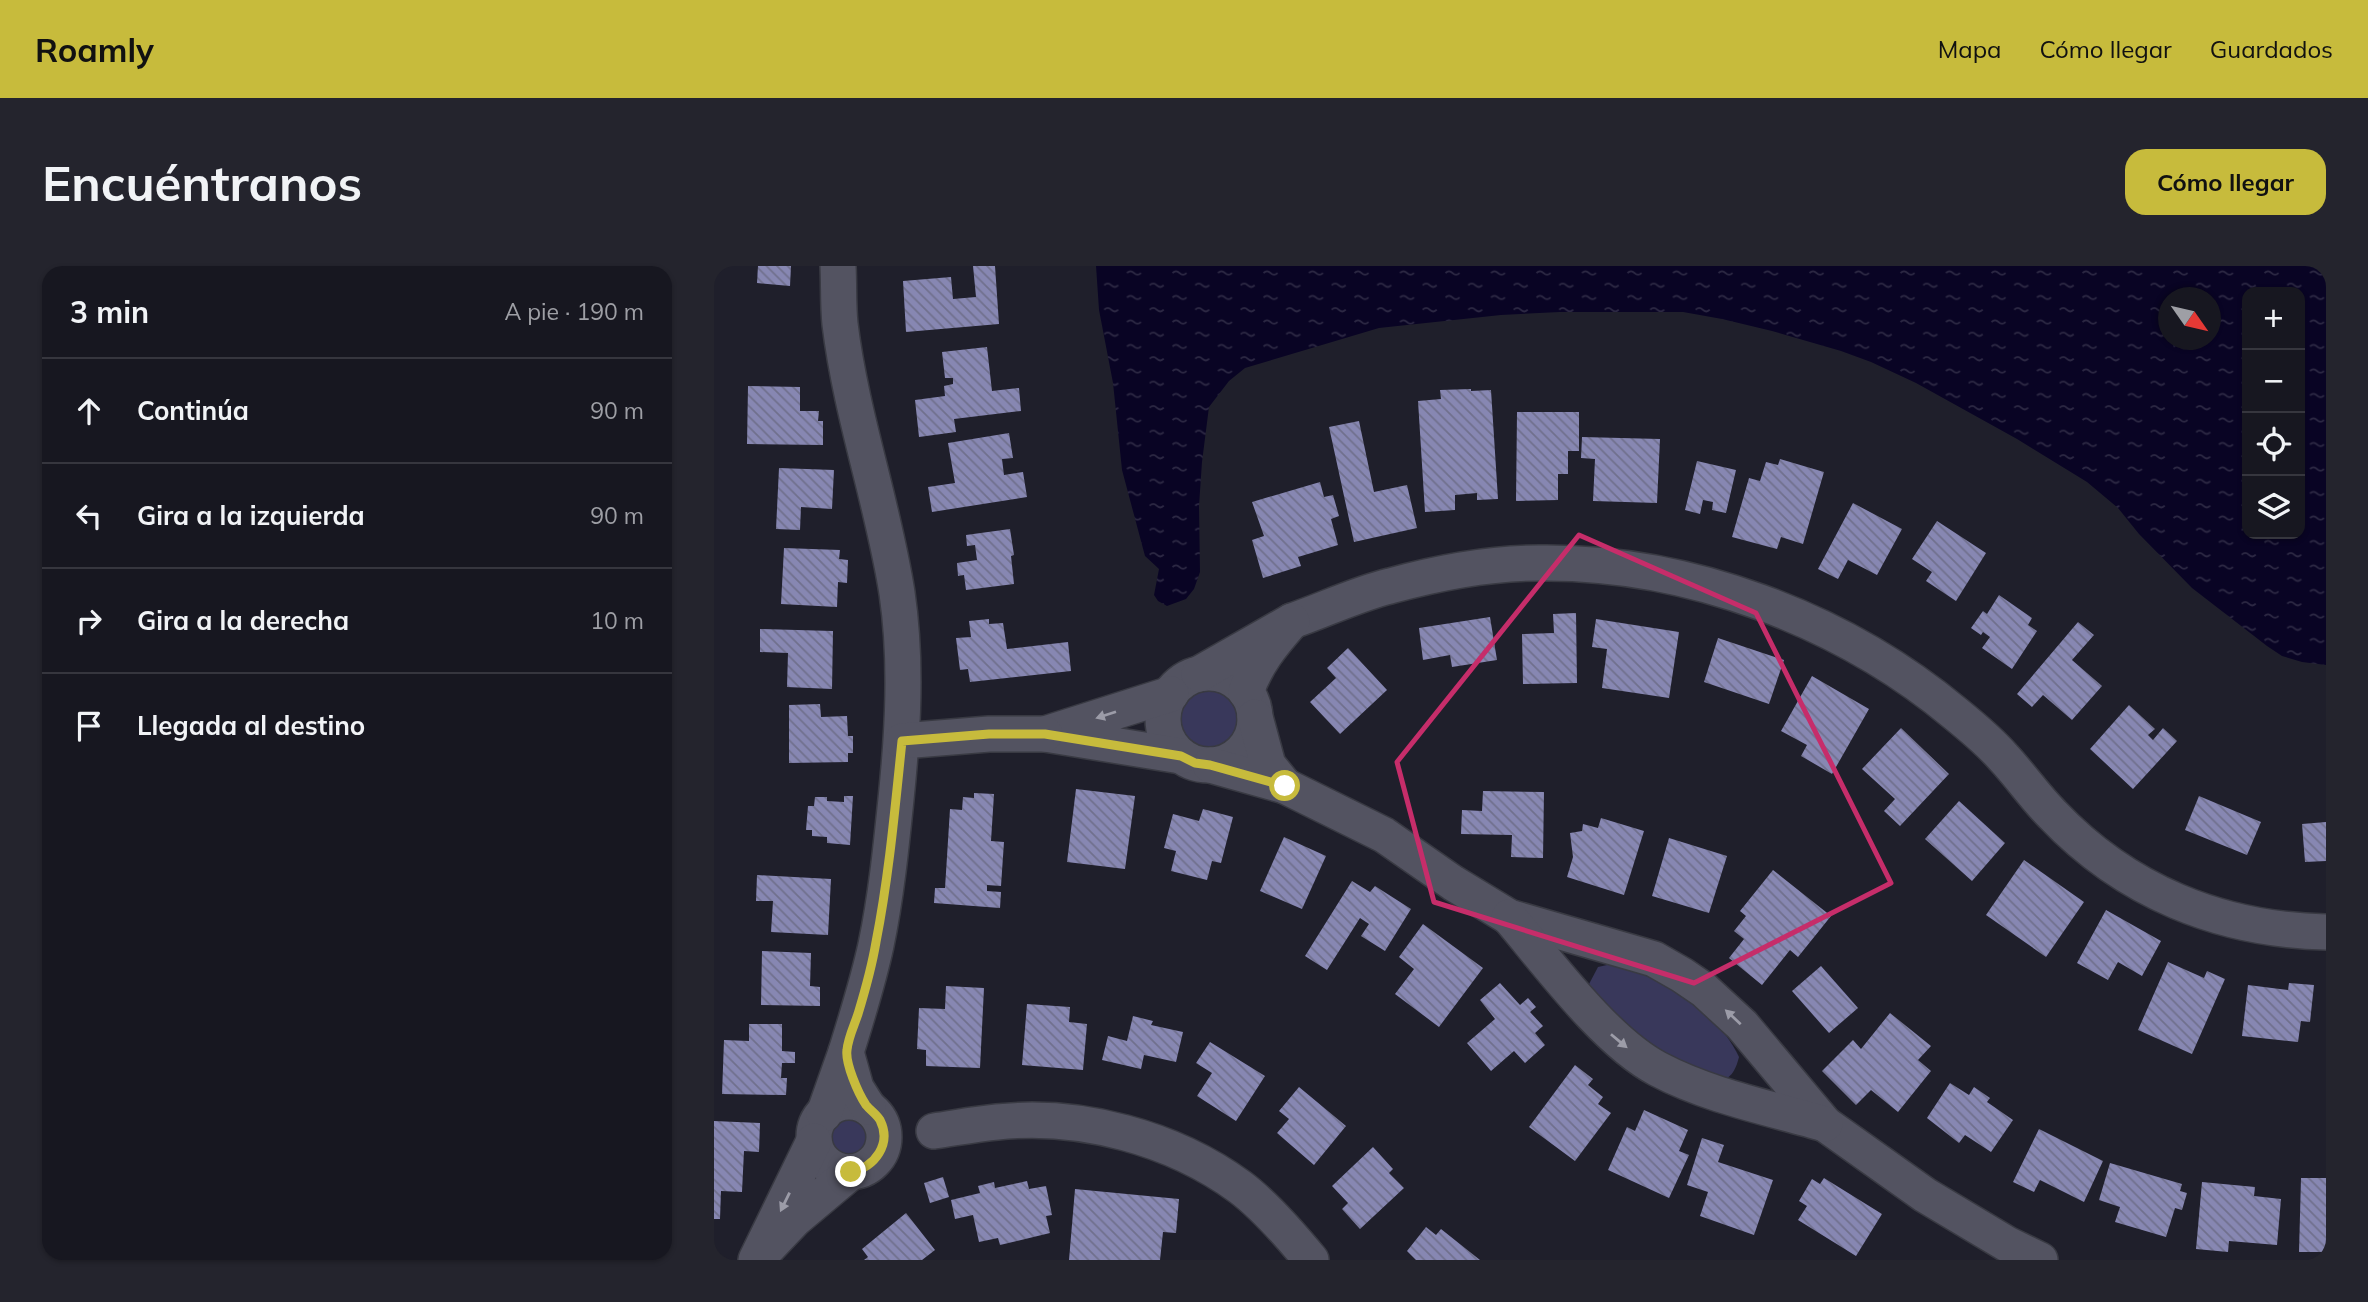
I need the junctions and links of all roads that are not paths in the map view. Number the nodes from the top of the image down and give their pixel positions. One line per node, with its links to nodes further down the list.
1 (838, 266): 7 (street)
2 (1292, 621): 3 (street); 5 (street); 11 (street)
3 (1199, 674): 4 (street); 5 (street)
4 (1171, 694): 6 (street, one-way to 6); 8 (street)
5 (1250, 705): 8 (street); 9 (street)
6 (1045, 734): 7 (street); 8 (street)
7 (902, 741): 15 (street)
8 (1195, 760): 9 (street)
9 (1285, 786): 10 (street)
10 (1509, 917): 12 (street); 13 (street)
11 (2326, 932)
12 (1617, 947): 13 (street); 14 (street, one-way to 12)
13 (1585, 1006): 16 (street, one-way to 16)
14 (1759, 1045): 16 (street); 18 (street)
15 (846, 1052): 17 (street); 19 (street)
16 (1728, 1096): 18 (street)
17 (875, 1117): 19 (street); 20 (street); 21 (street)
18 (1825, 1124): 23 (street)
19 (819, 1127): 21 (street); 21 (street, one-way to 21)
20 (934, 1131): 21 (street); 22 (street)
21 (863, 1166)
22 (1311, 1260)
23 (2040, 1260)

